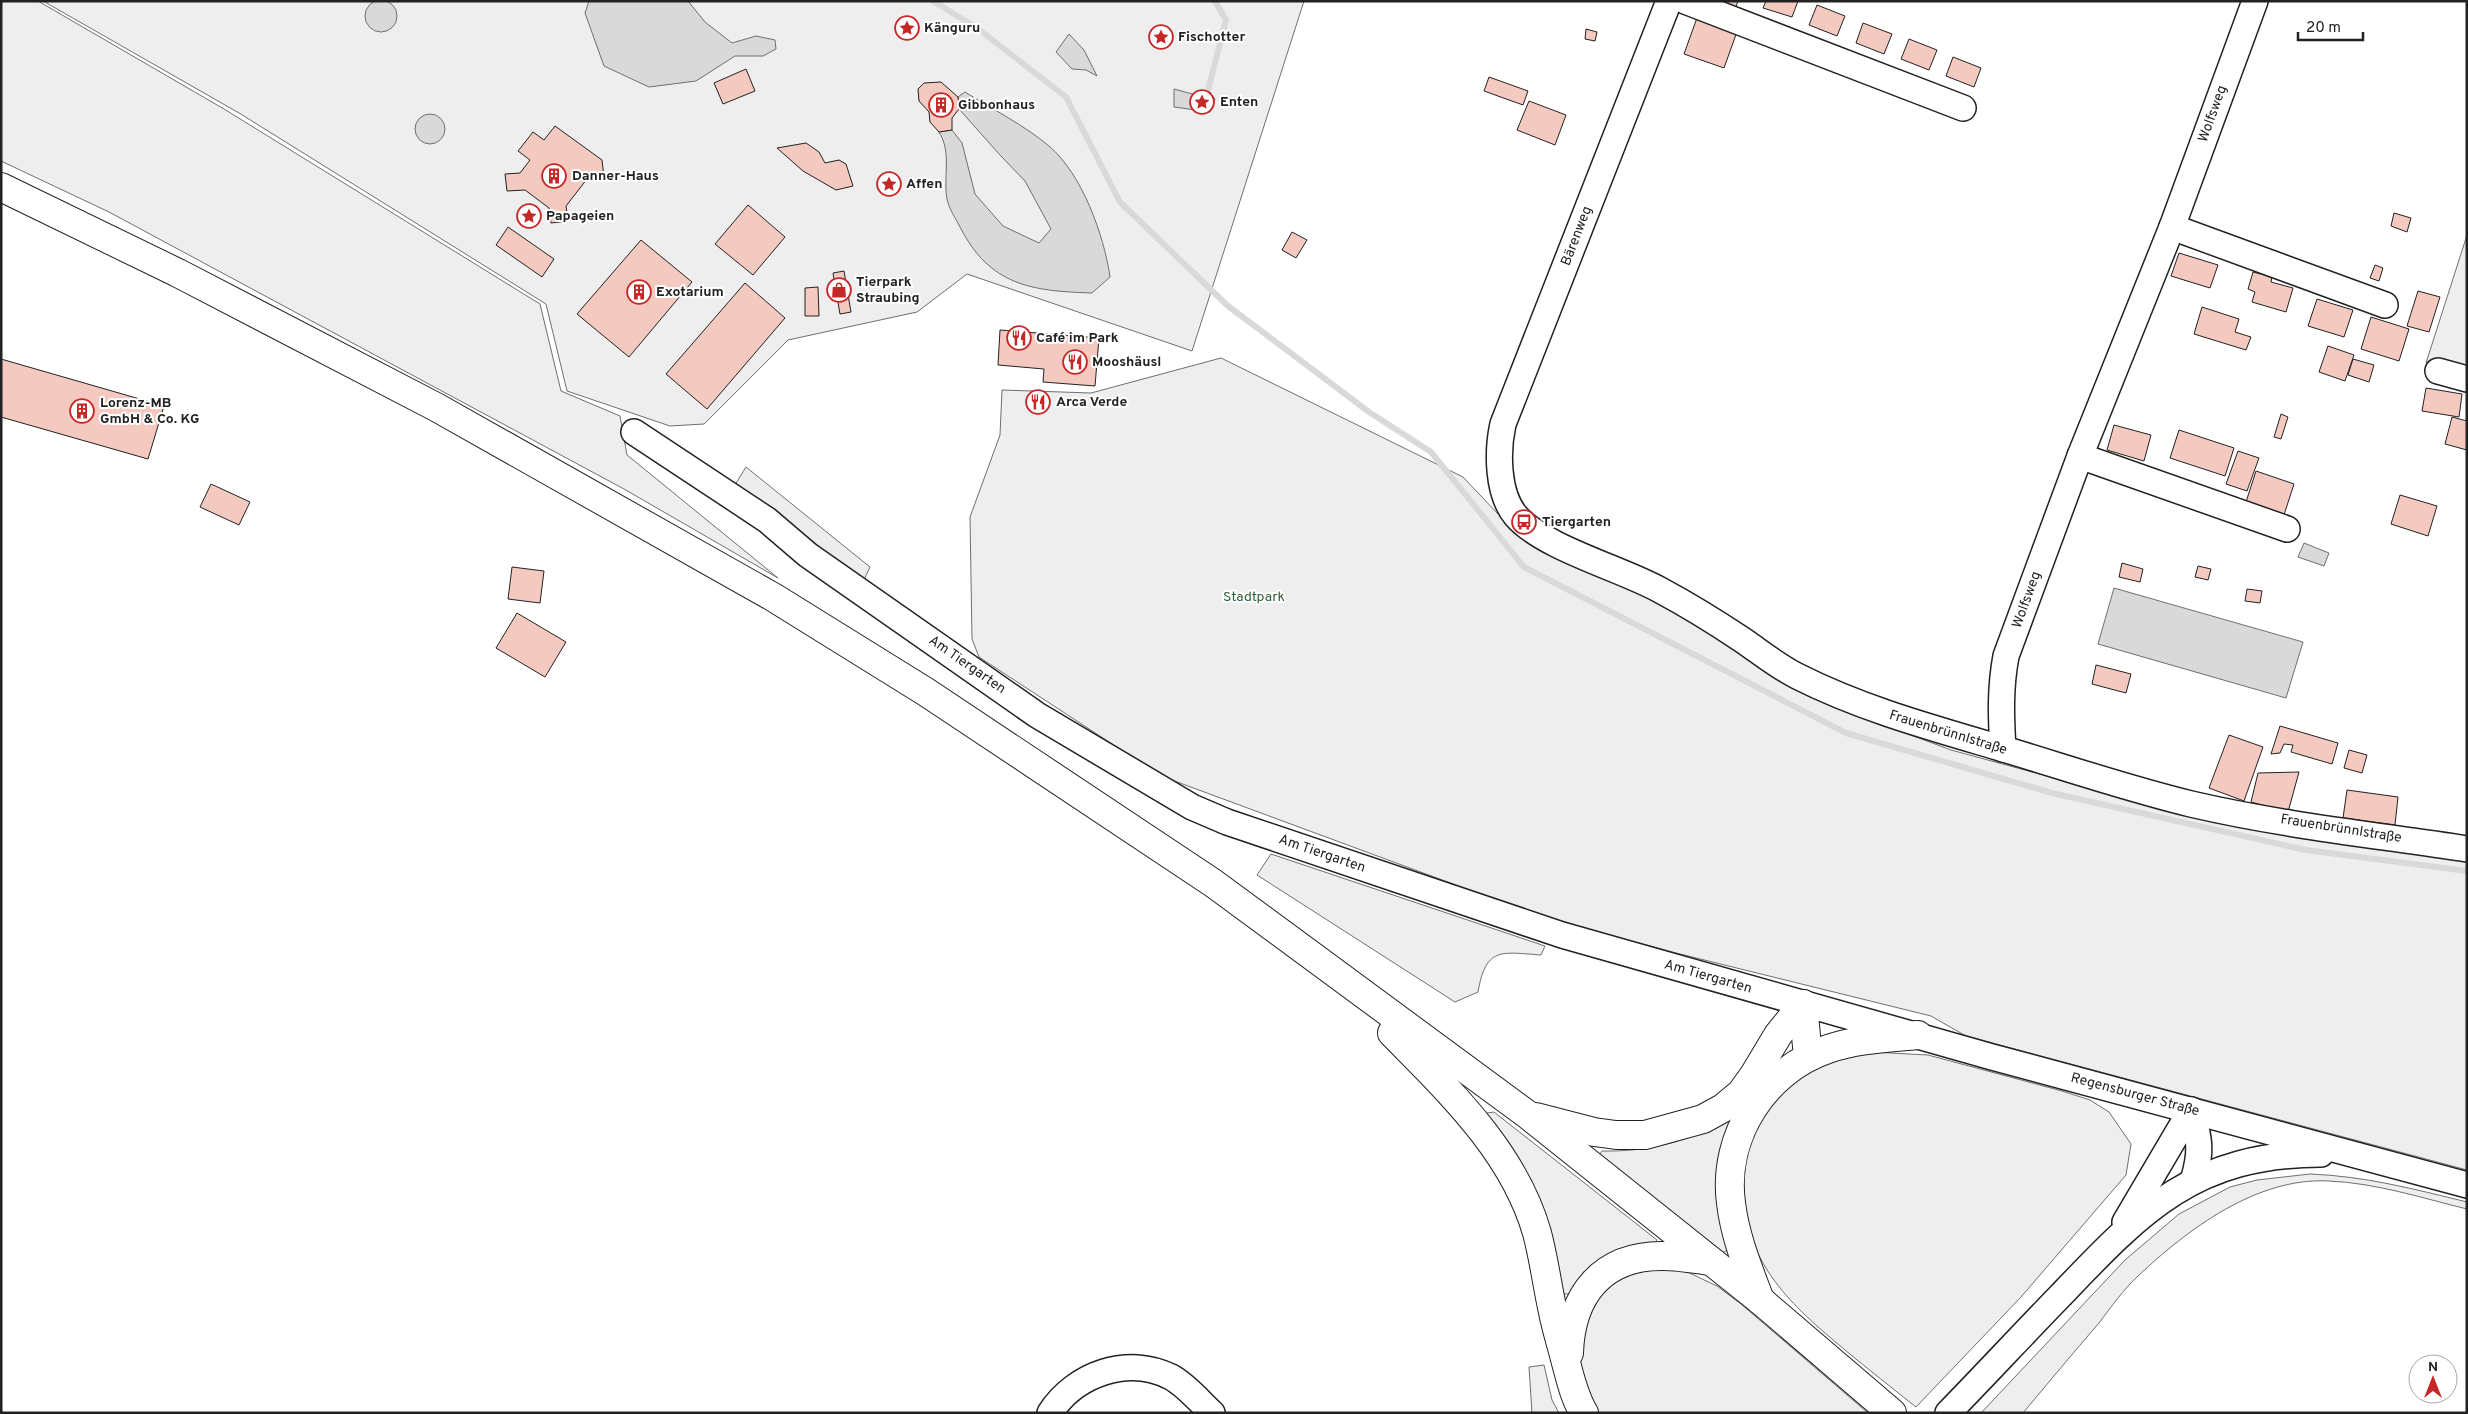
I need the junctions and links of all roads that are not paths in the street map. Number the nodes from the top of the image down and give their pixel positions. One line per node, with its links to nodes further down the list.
1 (1669, 1): 12 (street, Bärenweg)
2 (1685, 1): 4 (street)
3 (2255, 1): 6 (street, Wolfsweg)
4 (1963, 108)
5 (1, 186): 16 (main road)
6 (2172, 227): 7 (street); 11 (street, Wolfsweg)
7 (2385, 305)
8 (2438, 371): 9 (street)
9 (2467, 379)
10 (634, 432): 17 (street, Am Tiergarten)
11 (2080, 456): 13 (street); 14 (street, Wolfsweg)
12 (1501, 473): 14 (street, Frauenbrünnlstraße)
13 (2286, 529)
14 (2003, 749): 15 (street, Frauenbrünnlstraße)
15 (2467, 849)
16 (1329, 970): 21 (main road); 28 (main road)
17 (1803, 1004): 18 (street, Regensburger Straße); 19 (main road); 21 (main road)
18 (1918, 1035): 19 (main road); 20 (street, Regensburger Straße)
19 (1808, 1057): 27 (main road)
20 (2191, 1110): 22 (street, Regensburger Straße); 23 (street); 25 (street)
21 (1528, 1115): 26 (main road)
22 (2351, 1155): 23 (street); 24 (street, Regensburger Straße)
23 (2193, 1181): 25 (street)
24 (2467, 1185)
25 (2119, 1234): 33 (street)
26 (1710, 1261): 27 (main road); 28 (main road)
27 (1760, 1300): 32 (main road)
28 (1569, 1372): 31 (main road)
29 (1050, 1413): 30 (street)
30 (1212, 1413)
31 (1584, 1413)
32 (1892, 1413)
33 (1948, 1413)

